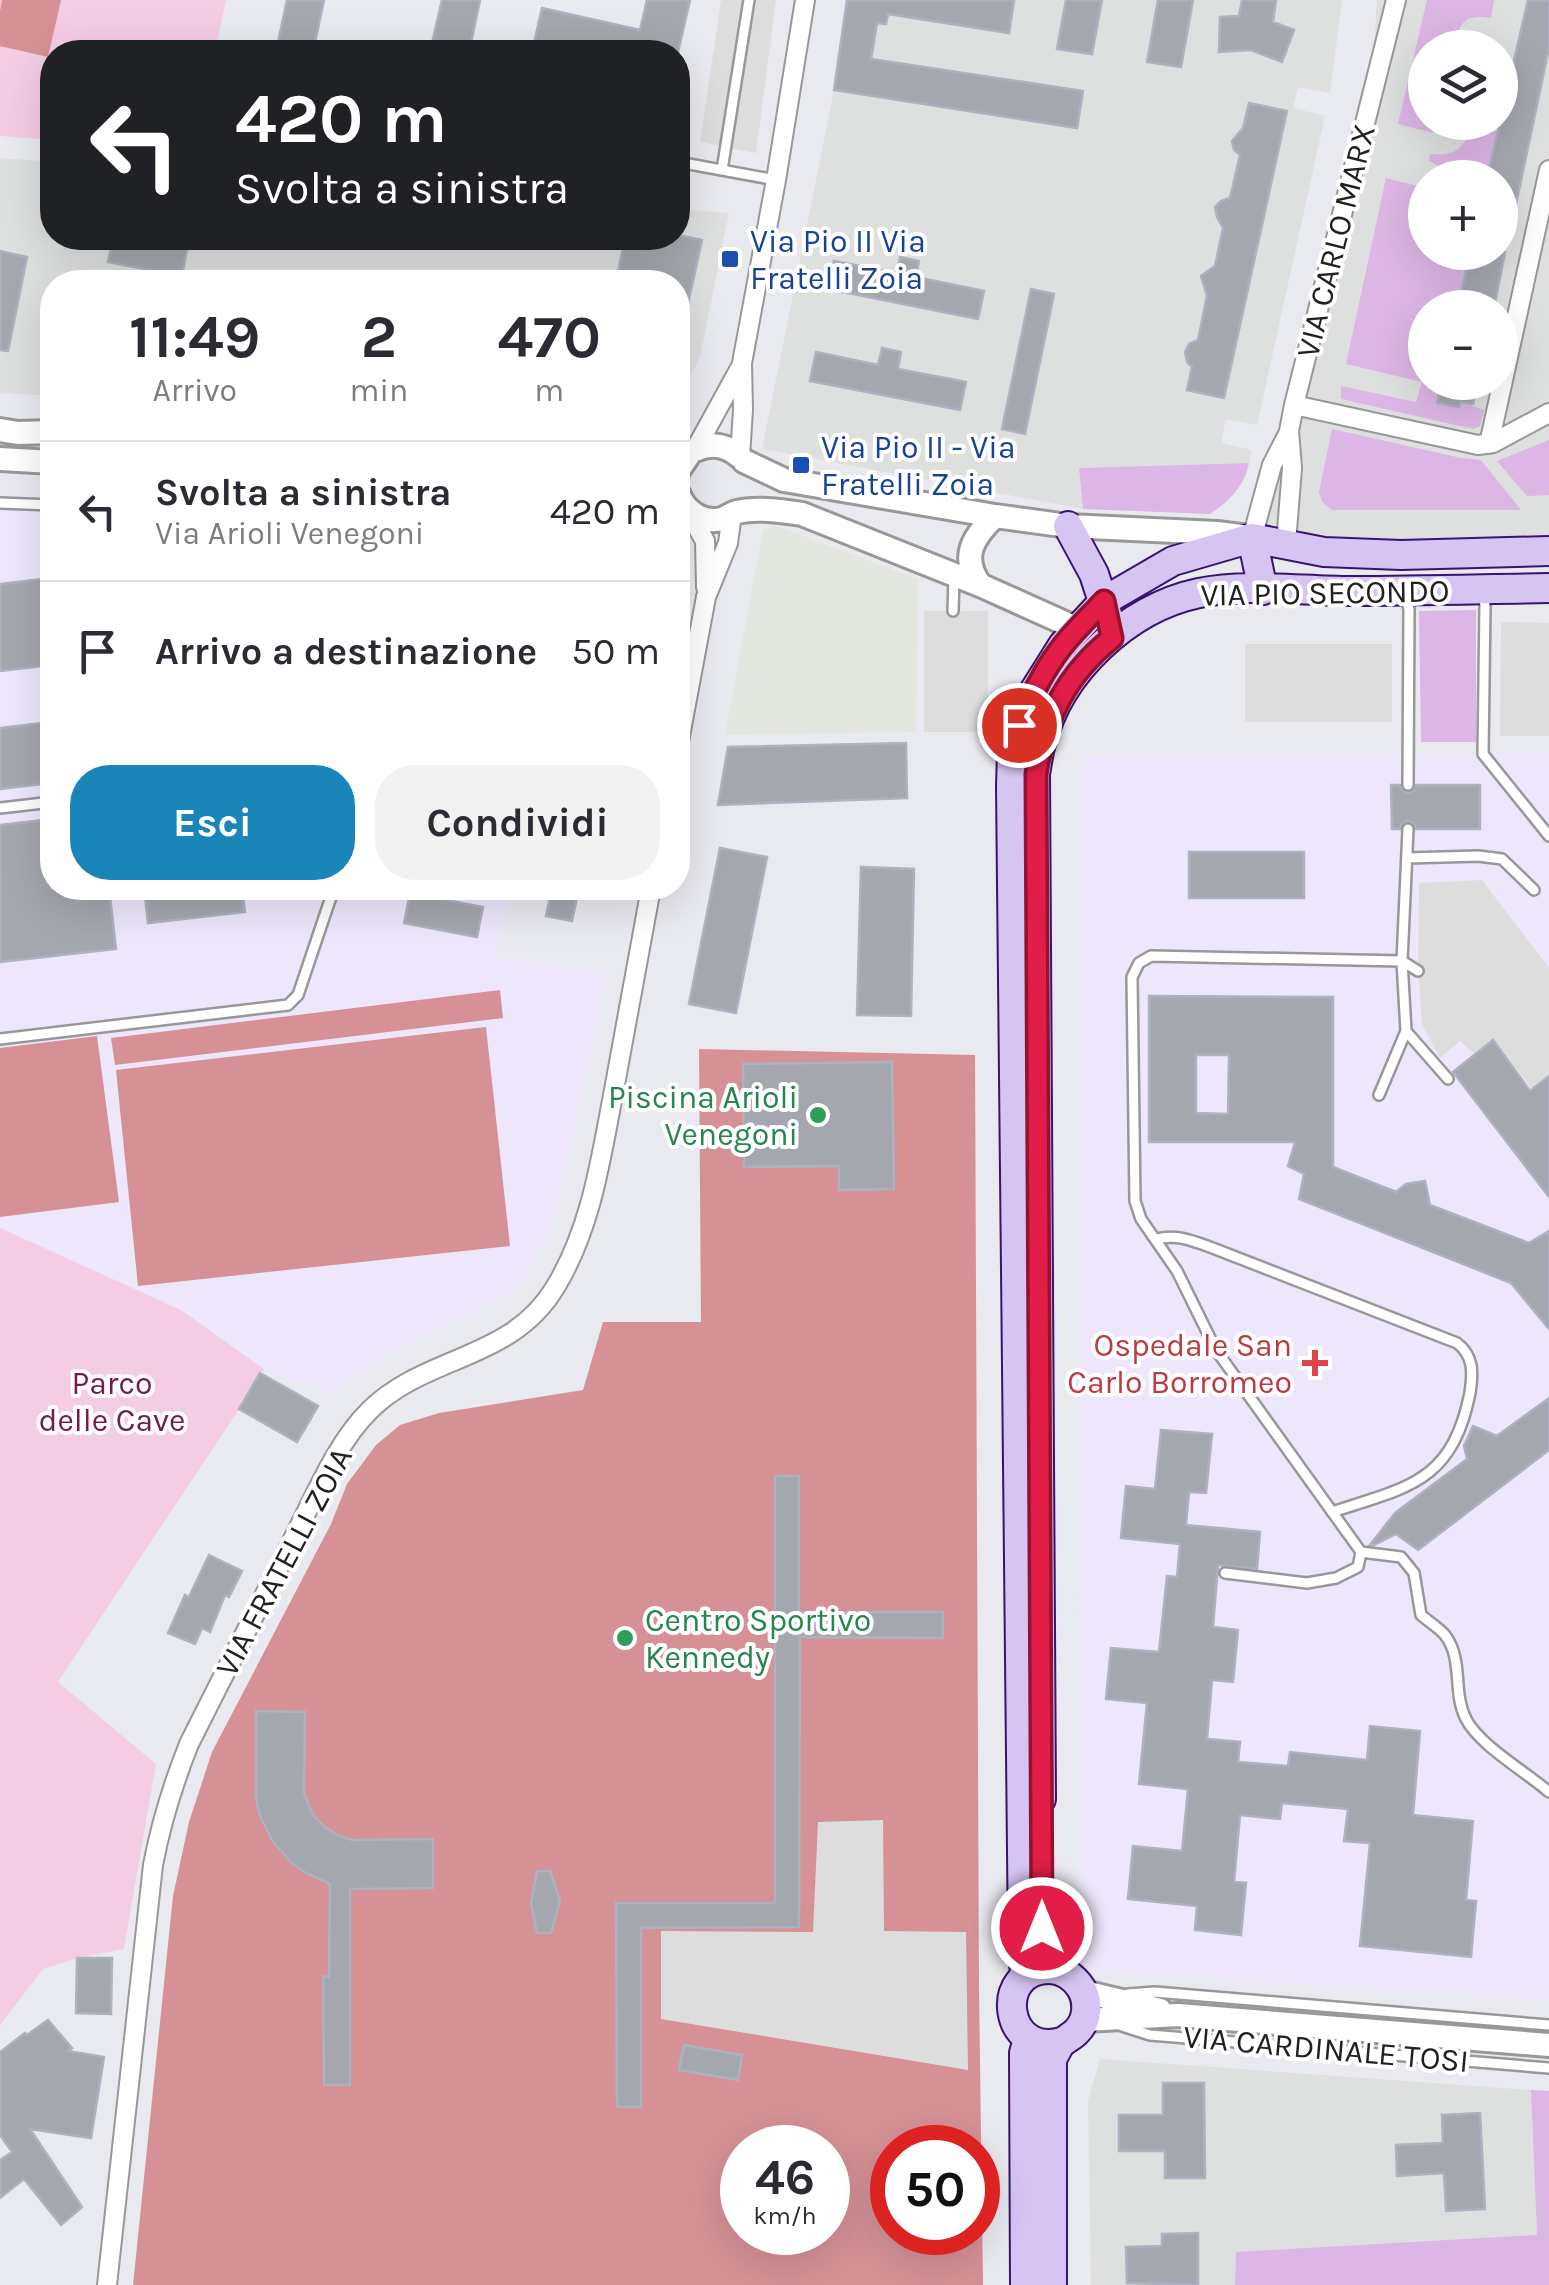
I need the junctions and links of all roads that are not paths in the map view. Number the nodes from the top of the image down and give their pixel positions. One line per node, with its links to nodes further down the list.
1 (749, 0): 7 (lane)
2 (805, 0): 9 (street)
3 (1383, 0): 5 (street, VIA CARLO MARX)
4 (1396, 0): 5 (street, VIA CARLO MARX)
5 (1377, 77): 11 (street, VIA CARLO MARX)
6 (690, 164): 7 (lane)
7 (722, 170): 9 (lane)
8 (1549, 170): 16 (street)
9 (776, 180): 10 (street)
10 (742, 363): 17 (street); 20 (street)
11 (1294, 405): 14 (street, VIA CARLO MARX); 16 (street)
12 (1549, 413): 16 (street)
13 (9, 431): 15 (street); 19 (lane)
14 (1289, 431): 29 (street, VIA CARLO MARX); 30 (street, VIA CARLO MARX)
15 (40, 432)
16 (1489, 444)
17 (690, 449)
18 (690, 455): 20 (street, VIA PIO SECONDO)
19 (9, 459): 21 (street)
20 (742, 459): 25 (street); 27 (street, VIA PIO SECONDO)
21 (40, 461)
22 (0, 503): 23 (lane)
23 (40, 505)
24 (690, 509): 25 (street)
25 (734, 513): 33 (street); 39 (street)
26 (690, 516): 39 (street)
27 (994, 516): 28 (street, VIA PIO SECONDO); 34 (street)
28 (1068, 526): 29 (street, VIA PIO SECONDO); 40 (main road)
29 (1252, 538): 30 (main road, VIA PIO SECONDO); 36 (main road, VIA CARLO MARX); 40 (main road, VIA PIO SECONDO)
30 (1286, 544): 32 (main road, VIA PIO SECONDO); 36 (main road, VIA CARLO MARX)
31 (1542, 552): 32 (main road, VIA PIO SECONDO); 37 (main road)
32 (1401, 555): 38 (main road)
33 (954, 574): 34 (street); 41 (lane)
34 (980, 584): 42 (street)
35 (1549, 588): 37 (main road, VIA PIO SECONDO)
36 (1263, 590): 38 (main road, VIA PIO SECONDO); 43 (main road, VIA PIO SECONDO)
37 (1482, 590): 38 (main road, VIA PIO SECONDO); 49 (lane)
38 (1404, 591): 45 (lane)
39 (706, 597): 44 (street)
40 (1104, 601): 42 (main road, VIA PIO SECONDO); 43 (main road)
41 (953, 611)
42 (1078, 629): 43 (main road); 66 (main road, VIA PIO SECONDO)
43 (1112, 638): 65 (main road, VIA PIO SECONDO)
44 (690, 679)
45 (1408, 785)
46 (40, 803): 47 (lane)
47 (0, 808)
48 (1408, 829): 50 (lane)
49 (1549, 836)
50 (1408, 858): 51 (lane); 54 (lane)
51 (1534, 890)
52 (330, 900): 57 (lane)
53 (649, 900): 75 (street, VIA FRATELLI ZOIA)
54 (1402, 962): 55 (lane); 56 (lane); 60 (lane)
55 (1418, 971)
56 (1406, 1031): 58 (lane); 59 (lane)
57 (0, 1039)
58 (1448, 1079)
59 (1379, 1095)
60 (1156, 1239): 61 (lane); 61 (lane)
61 (1332, 1512): 62 (lane)
62 (1361, 1552): 63 (lane); 64 (lane)
63 (1225, 1574)
64 (1549, 1792)
65 (1059, 1970): 66 (main road); 67 (main road)
66 (1025, 1976): 70 (main road)
67 (1095, 2007): 68 (lane, VIA CARDINALE TOSI); 69 (street, VIA CARDINALE TOSI); 69 (lane, VIA CARDINALE TOSI); 71 (main road)
68 (1549, 2025)
69 (1214, 2029): 73 (street, VIA CARDINALE TOSI)
70 (1028, 2039): 71 (main road); 76 (main road)
71 (1062, 2042): 77 (main road)
72 (1549, 2045): 73 (street, VIA CARDINALE TOSI)
73 (1520, 2054): 74 (lane, VIA CARDINALE TOSI)
74 (1549, 2068)
75 (108, 2285)
76 (1025, 2285)
77 (1052, 2285)

